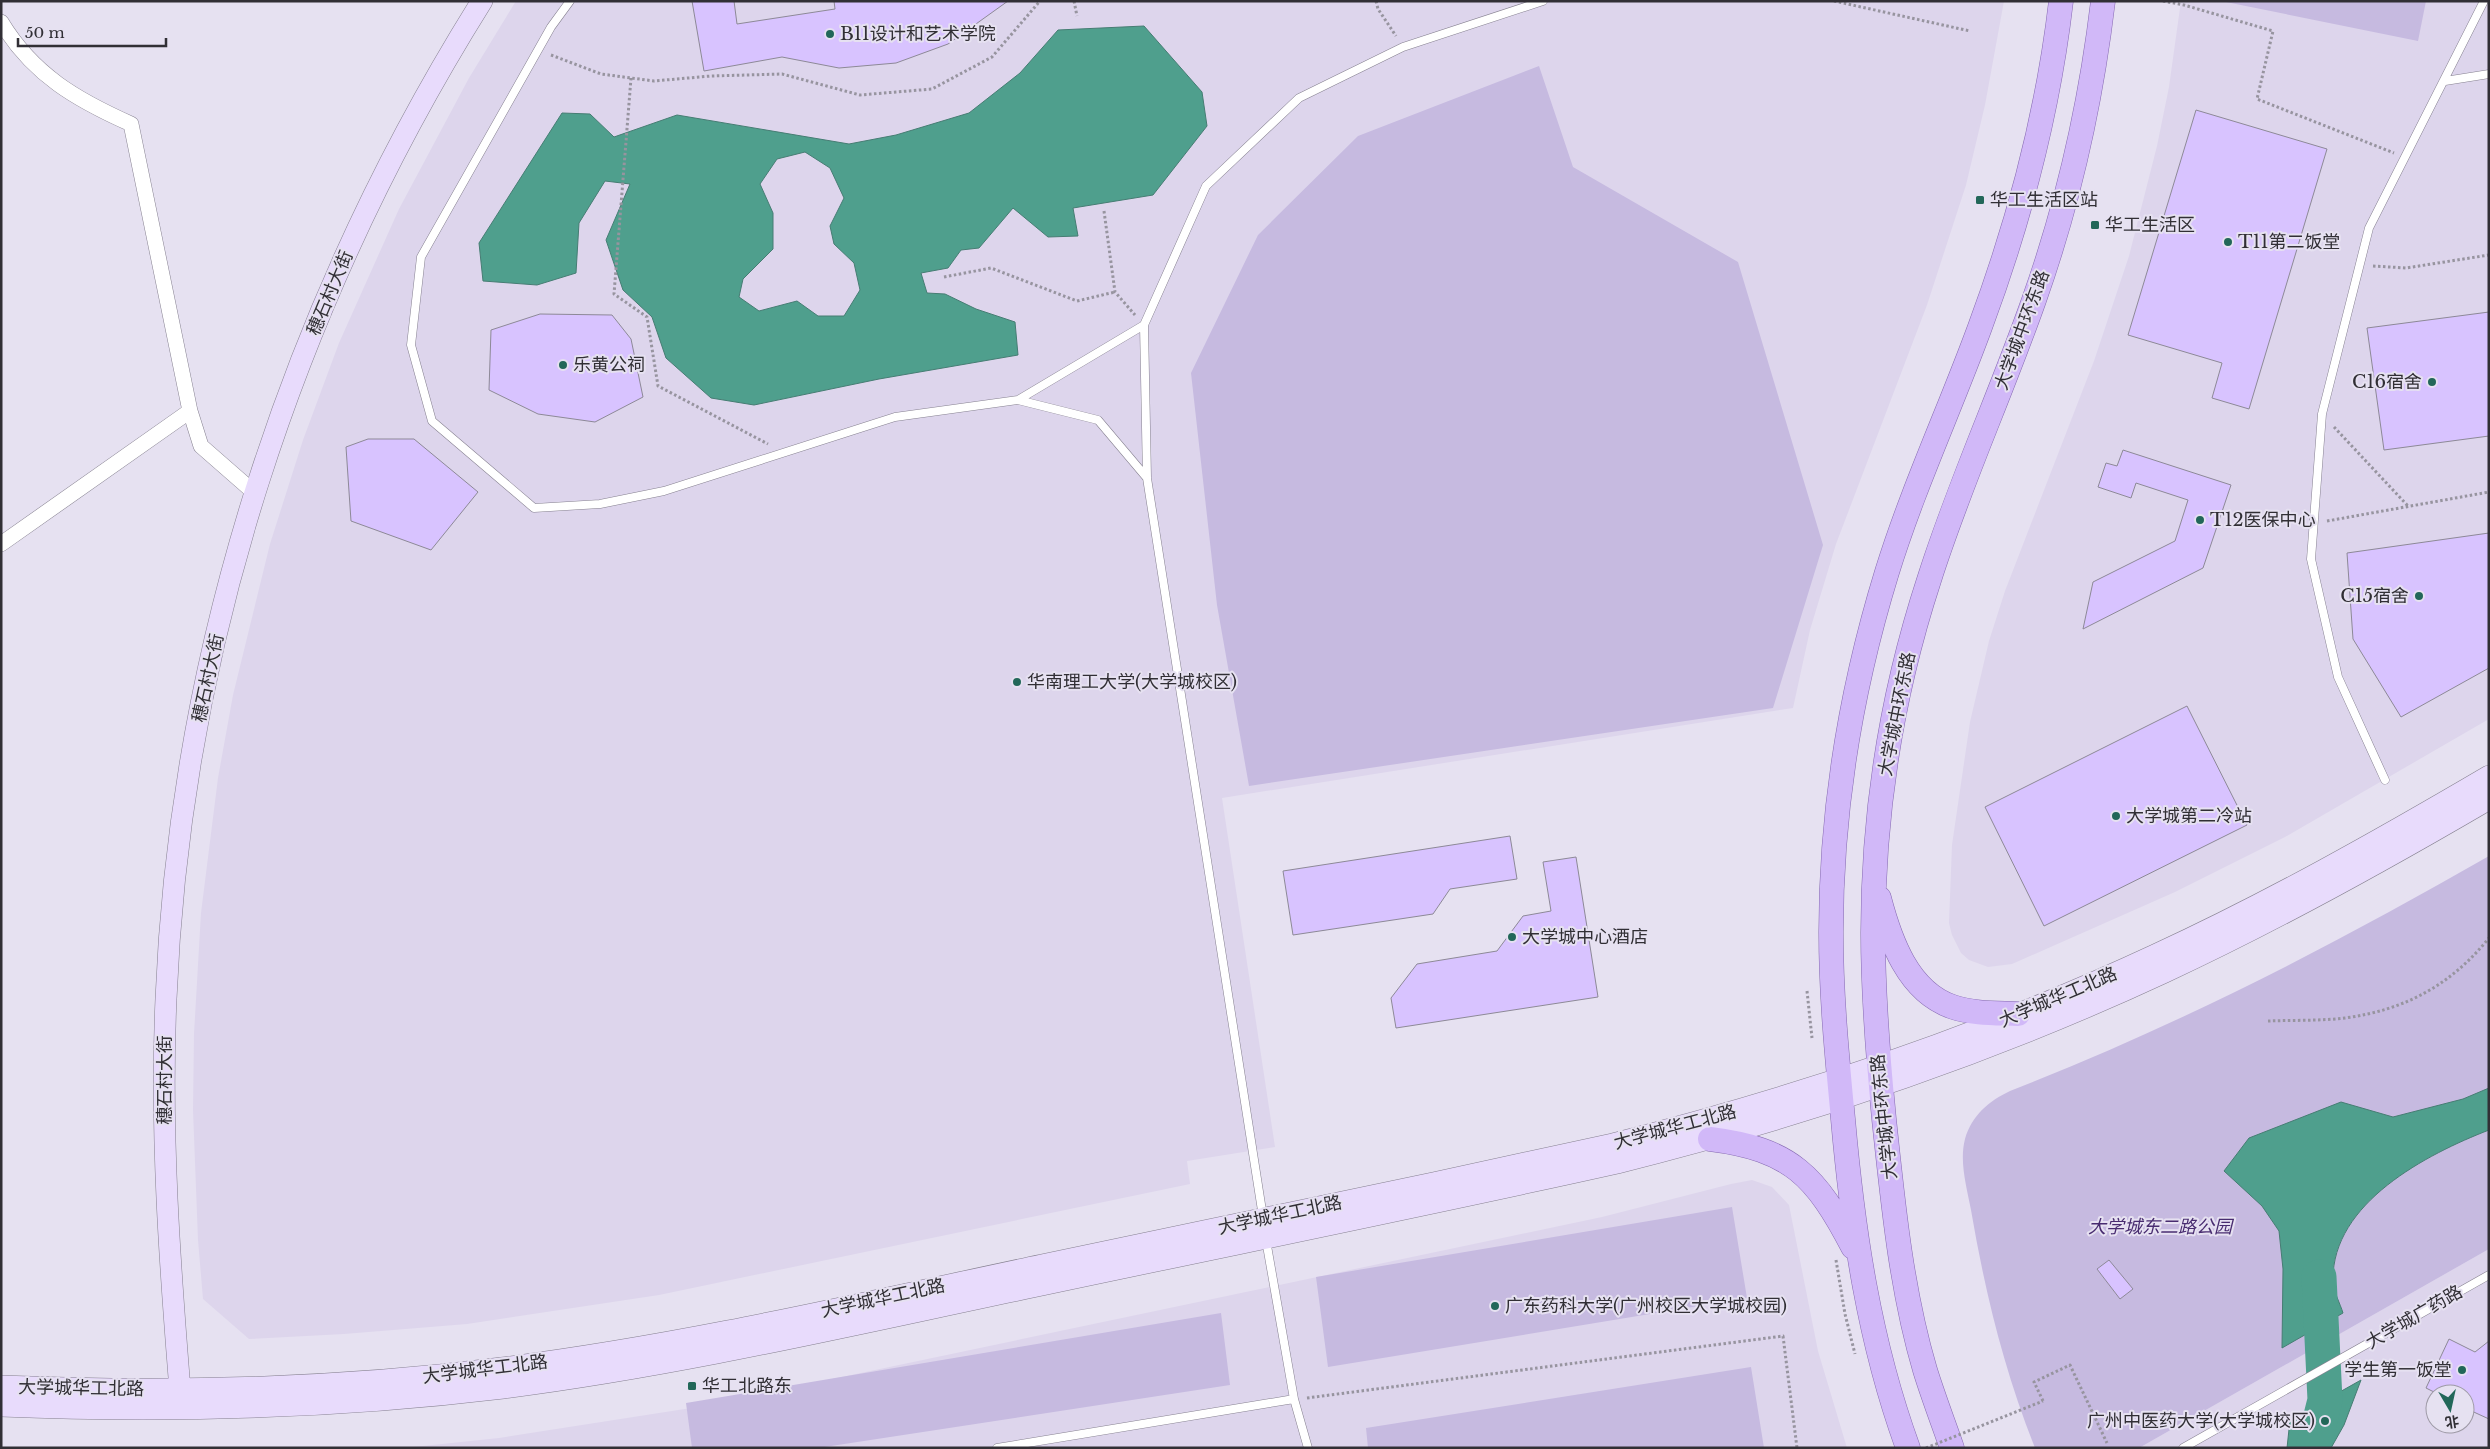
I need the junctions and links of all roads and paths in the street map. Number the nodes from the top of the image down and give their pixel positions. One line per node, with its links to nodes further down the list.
1 (482, 1): 51 (main road, 穗石村大街)
2 (570, 1): 16 (lane)
3 (1040, 1): 18 (path)
4 (1074, 1): 12 (path)
5 (1376, 1): 15 (path)
6 (1542, 1): 15 (lane)
7 (1834, 1): 14 (path)
8 (2061, 1): 45 (main road)
9 (2103, 1): 40 (main road, 大学城中环东路)
10 (2163, 1): 20 (path)
11 (2484, 1): 19 (lane)
12 (1076, 16)
13 (1, 22): 28 (street)
14 (1970, 31)
15 (1403, 47): 26 (lane)
16 (538, 50): 18 (path); 30 (lane)
17 (2489, 74): 19 (lane)
18 (631, 78): 30 (path)
19 (2445, 82): 20 (lane)
20 (2406, 158): 23 (lane)
21 (1104, 211): 25 (path)
22 (2489, 255): 23 (path)
23 (2360, 265): 29 (lane)
24 (944, 277): 25 (path)
25 (1115, 292): 26 (path)
26 (1144, 325): 27 (lane); 31 (lane)
27 (1018, 400): 30 (lane); 31 (lane)
28 (190, 411): 32 (street); 36 (street)
29 (2322, 414): 34 (path); 35 (lane)
30 (784, 453)
31 (1147, 478): 47 (lane)
32 (248, 488)
33 (2489, 492): 34 (path)
34 (2408, 507): 35 (path)
35 (2314, 524): 38 (lane)
36 (1, 544)
37 (2489, 776): 42 (main road, 大学城华工北路)
38 (2385, 780)
39 (2489, 799): 44 (main road, 大学城华工北路)
40 (1874, 877): 42 (main road); 44 (main road, 大学城中环东路)
41 (2489, 938): 43 (path)
42 (2018, 1014): 44 (main road, 大学城华工北路)
43 (2268, 1021)
44 (1880, 1076): 45 (main road, 大学城华工北路); 60 (main road, 大学城中环东路)
45 (1840, 1089): 46 (main road, 大学城华工北路); 47 (main road, 大学城华工北路); 48 (main road)
46 (1710, 1139): 47 (main road, 大学城华工北路); 48 (main road)
47 (1265, 1228): 51 (main road, 大学城华工北路); 52 (lane)
48 (1859, 1259): 58 (main road)
49 (2489, 1274): 61 (lane, 大学城广药路)
50 (1, 1386): 51 (main road, 大学城华工北路)
51 (181, 1399): 53 (main road, 大学城华工北路)
52 (1294, 1399): 55 (lane); 56 (lane); 57 (path)
53 (1, 1406)
54 (2108, 1443): 59 (path, bridge)
55 (997, 1448)
56 (1308, 1448)
57 (1797, 1448)
58 (1908, 1448)
59 (1926, 1448)
60 (1952, 1448)
61 (2183, 1448)

